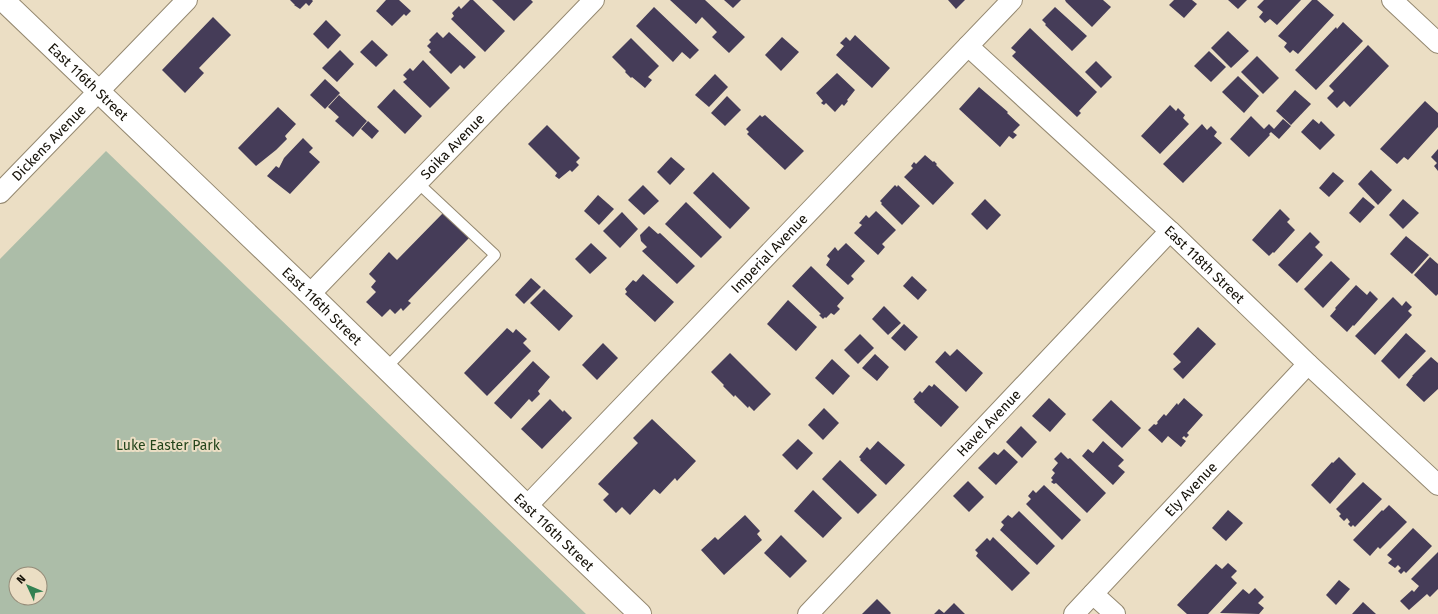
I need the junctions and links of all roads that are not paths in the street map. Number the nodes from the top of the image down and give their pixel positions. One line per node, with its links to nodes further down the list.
1 (187, 0): 8 (street, Dickens Avenue)
2 (594, 0): 9 (street, Soika Avenue)
3 (1012, 0): 7 (street, Imperial Avenue)
4 (1392, 0): 6 (street)
5 (2, 2): 8 (main road, East 116th Street)
6 (1438, 43)
7 (968, 46): 11 (street, East 118th Street); 16 (street, Imperial Avenue)
8 (98, 92): 10 (street, Dickens Avenue); 12 (main road, East 116th Street)
9 (418, 183): 12 (street, Soika Avenue); 14 (lane)
10 (0, 193)
11 (1170, 231): 13 (street, East 118th Street); 19 (street, Havel Avenue)
12 (310, 294): 14 (main road, East 116th Street)
13 (1308, 364): 15 (street, East 118th Street); 17 (street, Ely Avenue)
14 (386, 368): 16 (main road, East 116th Street)
15 (1438, 485)
16 (527, 506): 18 (main road, East 116th Street)
17 (1093, 594): 20 (street, Ely Avenue); 21 (street)
18 (640, 614)
19 (808, 614)
20 (1074, 614)
21 (1115, 614)

